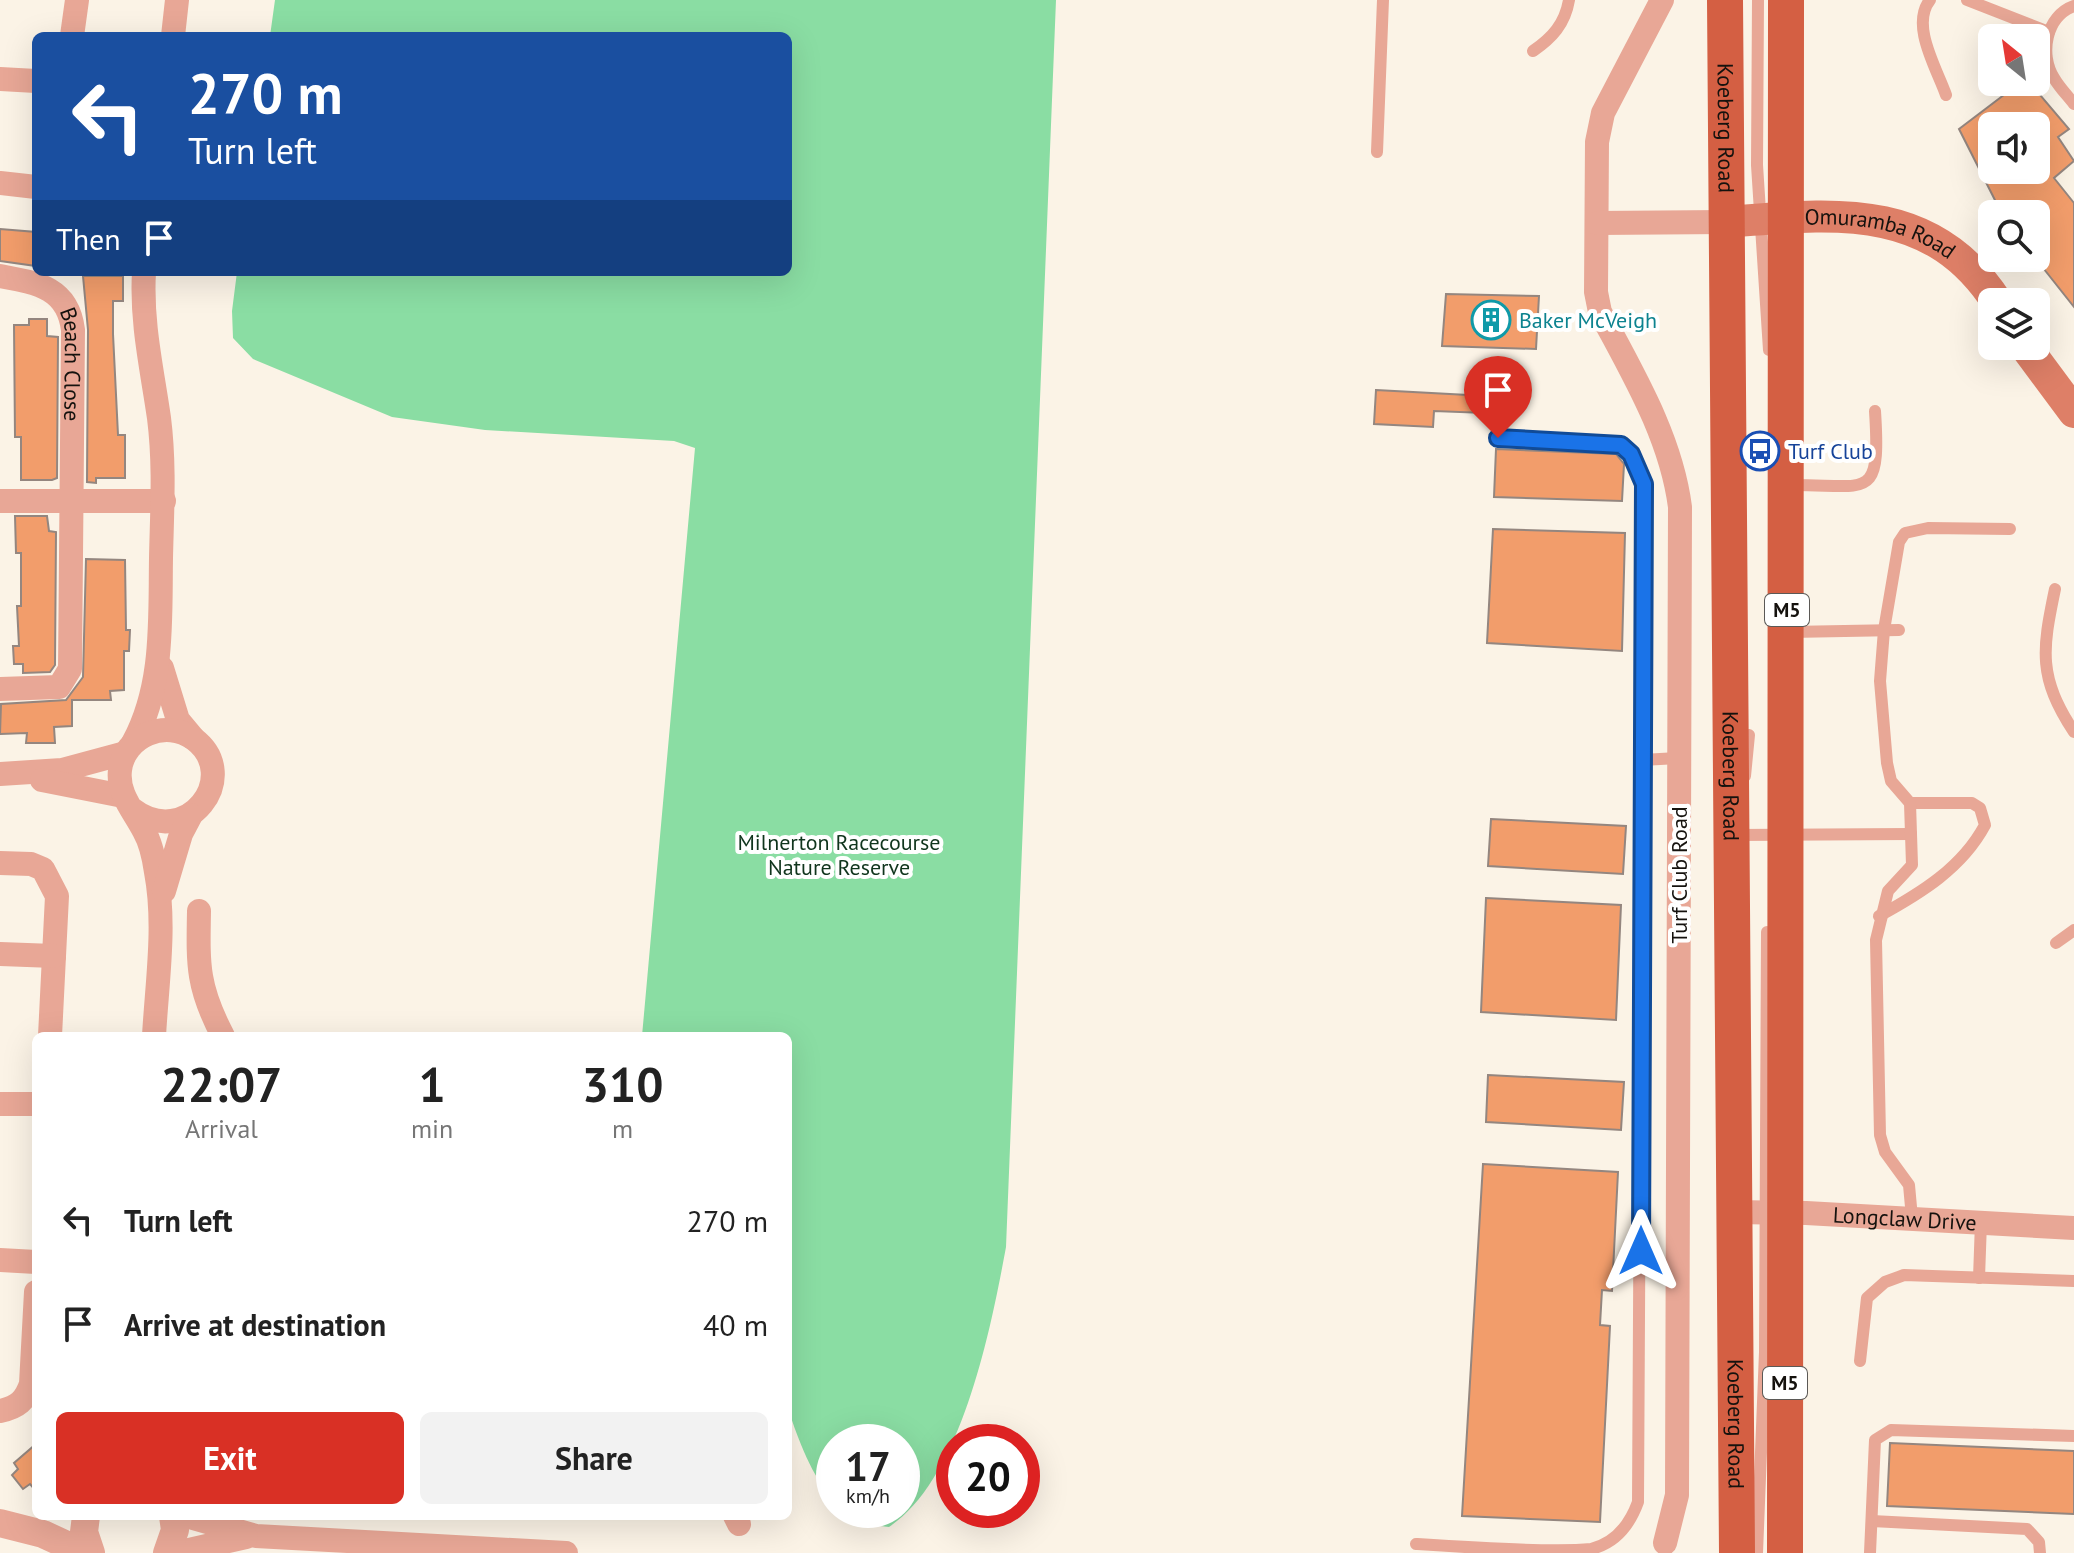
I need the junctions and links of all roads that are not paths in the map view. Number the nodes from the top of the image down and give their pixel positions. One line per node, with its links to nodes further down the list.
1 (77, 0): 14 (street)
2 (177, 0): 15 (street)
3 (1383, 0): 22 (lane)
4 (1569, 0): 16 (lane)
5 (1662, 0): 26 (street, Turf Club Road)
6 (1758, 0): 25 (lane)
7 (1786, 0): 25 (main road, Koeberg Road / M5)
8 (1930, 0): 20 (lane)
9 (1967, 0): 12 (lane)
10 (2074, 6): 13 (lane)
11 (1732, 15): 25 (main road, Koeberg Road / M5)
12 (2028, 24)
13 (2050, 30)
14 (73, 32)
15 (173, 32)
16 (1533, 51)
17 (2050, 67): 21 (lane)
18 (0, 79): 19 (street)
19 (32, 81)
20 (1946, 95)
21 (2074, 104)
22 (1377, 152)
23 (0, 183): 24 (street)
24 (32, 187)
25 (1749, 217): 26 (street); 29 (main road, Omuramba Road); 31 (lane); 35 (main road, Koeberg Road / M5); 57 (main road, Koeberg Road / M5)
26 (1597, 223): 50 (street, Turf Club Road)
27 (0, 276): 38 (street, Beach Close)
28 (144, 276): 37 (street)
29 (1986, 288)
30 (2035, 360): 33 (main road)
31 (1770, 370)
32 (1875, 411): 35 (lane)
33 (2074, 412)
34 (1498, 438): 51 (lane)
35 (1787, 485): 43 (main road, Koeberg Road / M5)
36 (0, 501): 38 (street)
37 (164, 501): 38 (street); 44 (street)
38 (72, 502): 45 (street)
39 (2010, 529): 41 (lane)
40 (2055, 589): 47 (lane)
41 (1884, 630): 42 (lane); 43 (lane); 54 (lane)
42 (1899, 630)
43 (1787, 632): 58 (main road, Koeberg Road / M5)
44 (159, 658): 48 (street); 49 (street)
45 (0, 689)
46 (1749, 728): 57 (lane)
47 (2074, 732)
48 (193, 738): 49 (street); 55 (street)
49 (129, 748): 52 (street); 53 (street)
50 (1678, 758): 51 (lane); 94 (street, Turf Club Road)
51 (1642, 760): 95 (lane)
52 (8, 774): 53 (street)
53 (128, 802): 55 (street); 62 (street)
54 (1910, 803): 56 (lane); 61 (lane)
55 (191, 815): 62 (street)
56 (1911, 834): 58 (lane); 60 (lane)
57 (1731, 835): 58 (lane); 75 (main road, Koeberg Road / M5)
58 (1772, 835): 75 (main road, Koeberg Road / M5)
59 (0, 863): 69 (street)
60 (1912, 865): 61 (lane); 65 (lane)
61 (1932, 883): 65 (lane)
62 (161, 905): 71 (street)
63 (199, 911): 72 (street)
64 (1768, 913): 75 (lane)
65 (1879, 916): 76 (lane)
66 (2074, 930): 67 (lane)
67 (2056, 943)
68 (0, 954): 69 (street)
69 (54, 956): 70 (street)
70 (50, 1032)
71 (154, 1032)
72 (221, 1032)
73 (0, 1104): 74 (street)
74 (32, 1104)
75 (1762, 1213): 76 (street, Longclaw Drive); 101 (main road, Koeberg Road / M5); 102 (lane); 103 (main road, Koeberg Road / M5)
76 (1912, 1218): 77 (street, Longclaw Drive)
77 (1981, 1222): 78 (street, Longclaw Drive); 81 (lane)
78 (2074, 1228)
79 (0, 1260): 80 (street)
80 (32, 1262)
81 (1979, 1278): 82 (lane); 83 (lane)
82 (2074, 1281)
83 (1860, 1361)
84 (32, 1366): 85 (street)
85 (0, 1411)
86 (2074, 1436): 92 (lane)
87 (32, 1514): 88 (street)
88 (0, 1520): 96 (street)
89 (86, 1520): 97 (street)
90 (174, 1520): 98 (street)
91 (200, 1520): 93 (street)
92 (1872, 1521): 104 (lane); 105 (lane)
93 (256, 1536): 99 (street); 100 (street)
94 (1665, 1543)
95 (1416, 1544)
96 (84, 1553)
97 (91, 1553)
98 (167, 1553)
99 (176, 1553)
100 (566, 1553)
101 (1737, 1553)
102 (1757, 1553)
103 (1785, 1553)
104 (1870, 1553)
105 (2040, 1553)

